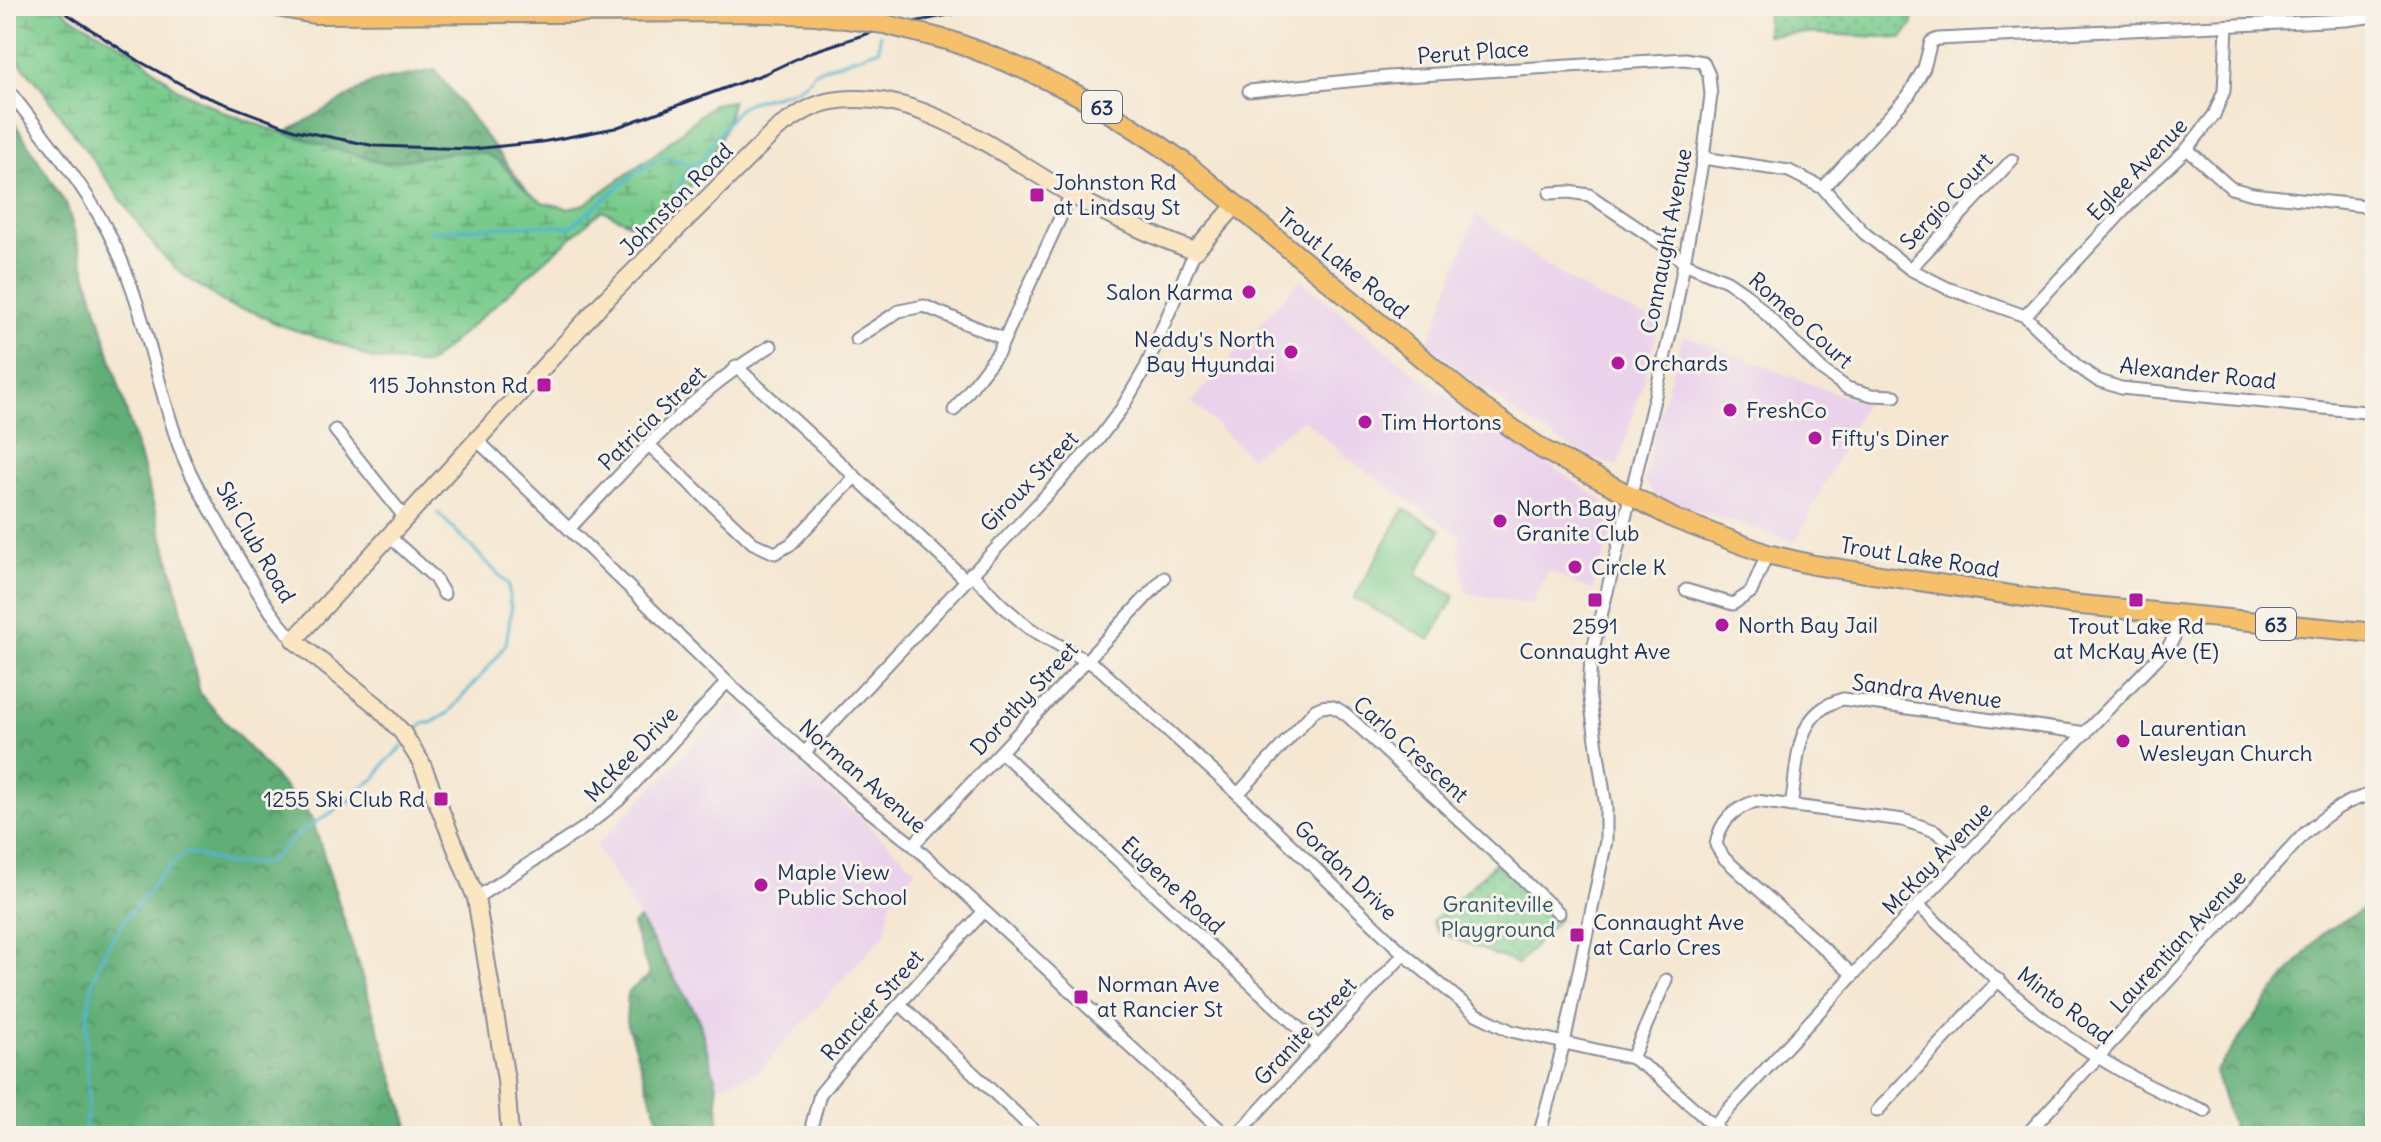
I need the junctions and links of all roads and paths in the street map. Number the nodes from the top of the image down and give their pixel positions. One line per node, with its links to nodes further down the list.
1 (272, 6): 3 (main road, Trout Lake Road / 63)
2 (709, 6): 4 (street)
3 (600, 9): 4 (main road, Trout Lake Road / 63)
4 (737, 12): 16 (main road, Trout Lake Road / 63, bridge)
5 (2375, 16): 6 (street)
6 (2227, 26): 10 (street, Eglee Avenue); 13 (street)
7 (1700, 60): 9 (street, Perut Place); 11 (street, Connaught Avenue)
8 (6, 87): 44 (street, Ski Club Road)
9 (1249, 91)
10 (2187, 149): 17 (street); 21 (street, Eglee Avenue)
11 (1703, 158): 13 (street, Alexander Road); 19 (street, Connaught Avenue)
12 (2012, 160): 20 (street, Sergio Court)
13 (1823, 188): 20 (street, Alexander Road)
14 (1550, 193): 19 (street, Romeo Court)
15 (1071, 194): 18 (street, Johnston Road); 23 (street); 30 (street, Johnston Road)
16 (1235, 206): 18 (street, Giroux Street); 33 (main road, Trout Lake Road)
17 (2375, 207)
18 (1195, 251): 38 (street, Giroux Street)
19 (1684, 263): 26 (street, Romeo Court); 33 (street, Connaught Avenue)
20 (1910, 269): 21 (street, Alexander Road)
21 (2025, 316): 28 (street, Alexander Road)
22 (856, 339): 23 (street)
23 (1004, 339): 27 (street)
24 (771, 346): 25 (street, Patricia Street)
25 (736, 366): 31 (street, Patricia Street); 32 (street, Gordon Drive)
26 (1895, 396)
27 (954, 410)
28 (2375, 413)
29 (335, 430): 34 (street)
30 (478, 441): 34 (street, Johnston Road); 35 (street, Norman Avenue)
31 (649, 445): 32 (street); 35 (street, Patricia Street)
32 (854, 478): 38 (street, Gordon Drive)
33 (1629, 496): 37 (main road, Trout Lake Road); 64 (street, Connaught Avenue)
34 (406, 519): 36 (street, Johnston Road)
35 (569, 529): 46 (street, Norman Avenue)
36 (390, 537): 41 (street); 44 (street, Johnston Road)
37 (1767, 554): 40 (street); 42 (main road, Trout Lake Road)
38 (968, 576): 45 (street, Gordon Drive); 48 (street, Giroux Street)
39 (1164, 578): 45 (street, Dorothy Street)
40 (1686, 590)
41 (444, 594)
42 (2177, 615): 43 (main road, Trout Lake Road / 63); 47 (street, McKay Avenue)
43 (2375, 633)
44 (294, 640): 55 (street, Ski Club Road)
45 (1086, 660): 49 (street, Dorothy Street); 50 (street, Gordon Drive)
46 (727, 682): 48 (street, Norman Avenue); 55 (street, McKee Drive)
47 (2086, 733): 52 (street, Sandra Avenue); 54 (street, McKay Avenue)
48 (805, 752): 53 (street, Norman Avenue)
49 (1001, 752): 53 (street, Dorothy Street); 65 (street, Eugene Road)
50 (1238, 794): 58 (street, Carlo Crescent); 59 (street, Gordon Drive)
51 (2375, 794): 66 (street, Laurentian Avenue)
52 (1791, 806): 54 (street); 60 (street)
53 (913, 845): 57 (street, Norman Avenue)
54 (1967, 856): 56 (street, McKay Avenue)
55 (476, 898): 71 (street, Ski Club Road)
56 (1918, 905): 60 (street, McKay Avenue); 62 (street, Minto Road)
57 (984, 911): 63 (street, Rancier Street); 74 (street, Norman Avenue)
58 (1559, 913)
59 (1404, 954): 64 (street, Gordon Drive); 65 (street, Granite Street)
60 (1853, 975): 70 (street, McKay Avenue)
61 (1666, 980): 67 (street)
62 (1999, 980): 66 (street, Minto Road); 68 (street)
63 (900, 1004): 72 (street, Rancier Street); 73 (street)
64 (1564, 1043): 67 (street, Gordon Drive); 76 (street, Connaught Avenue)
65 (1318, 1046): 75 (street, Granite Street)
66 (2098, 1057): 69 (street, Minto Road); 78 (street, Laurentian Avenue)
67 (1632, 1058): 70 (street, Gordon Drive)
68 (1877, 1111)
69 (2205, 1111)
70 (1714, 1125): 77 (street, Gordon Drive)
71 (510, 1136)
72 (813, 1136)
73 (1040, 1136)
74 (1227, 1136)
75 (1236, 1136)
76 (1539, 1136)
77 (1725, 1136)
78 (2025, 1136)

